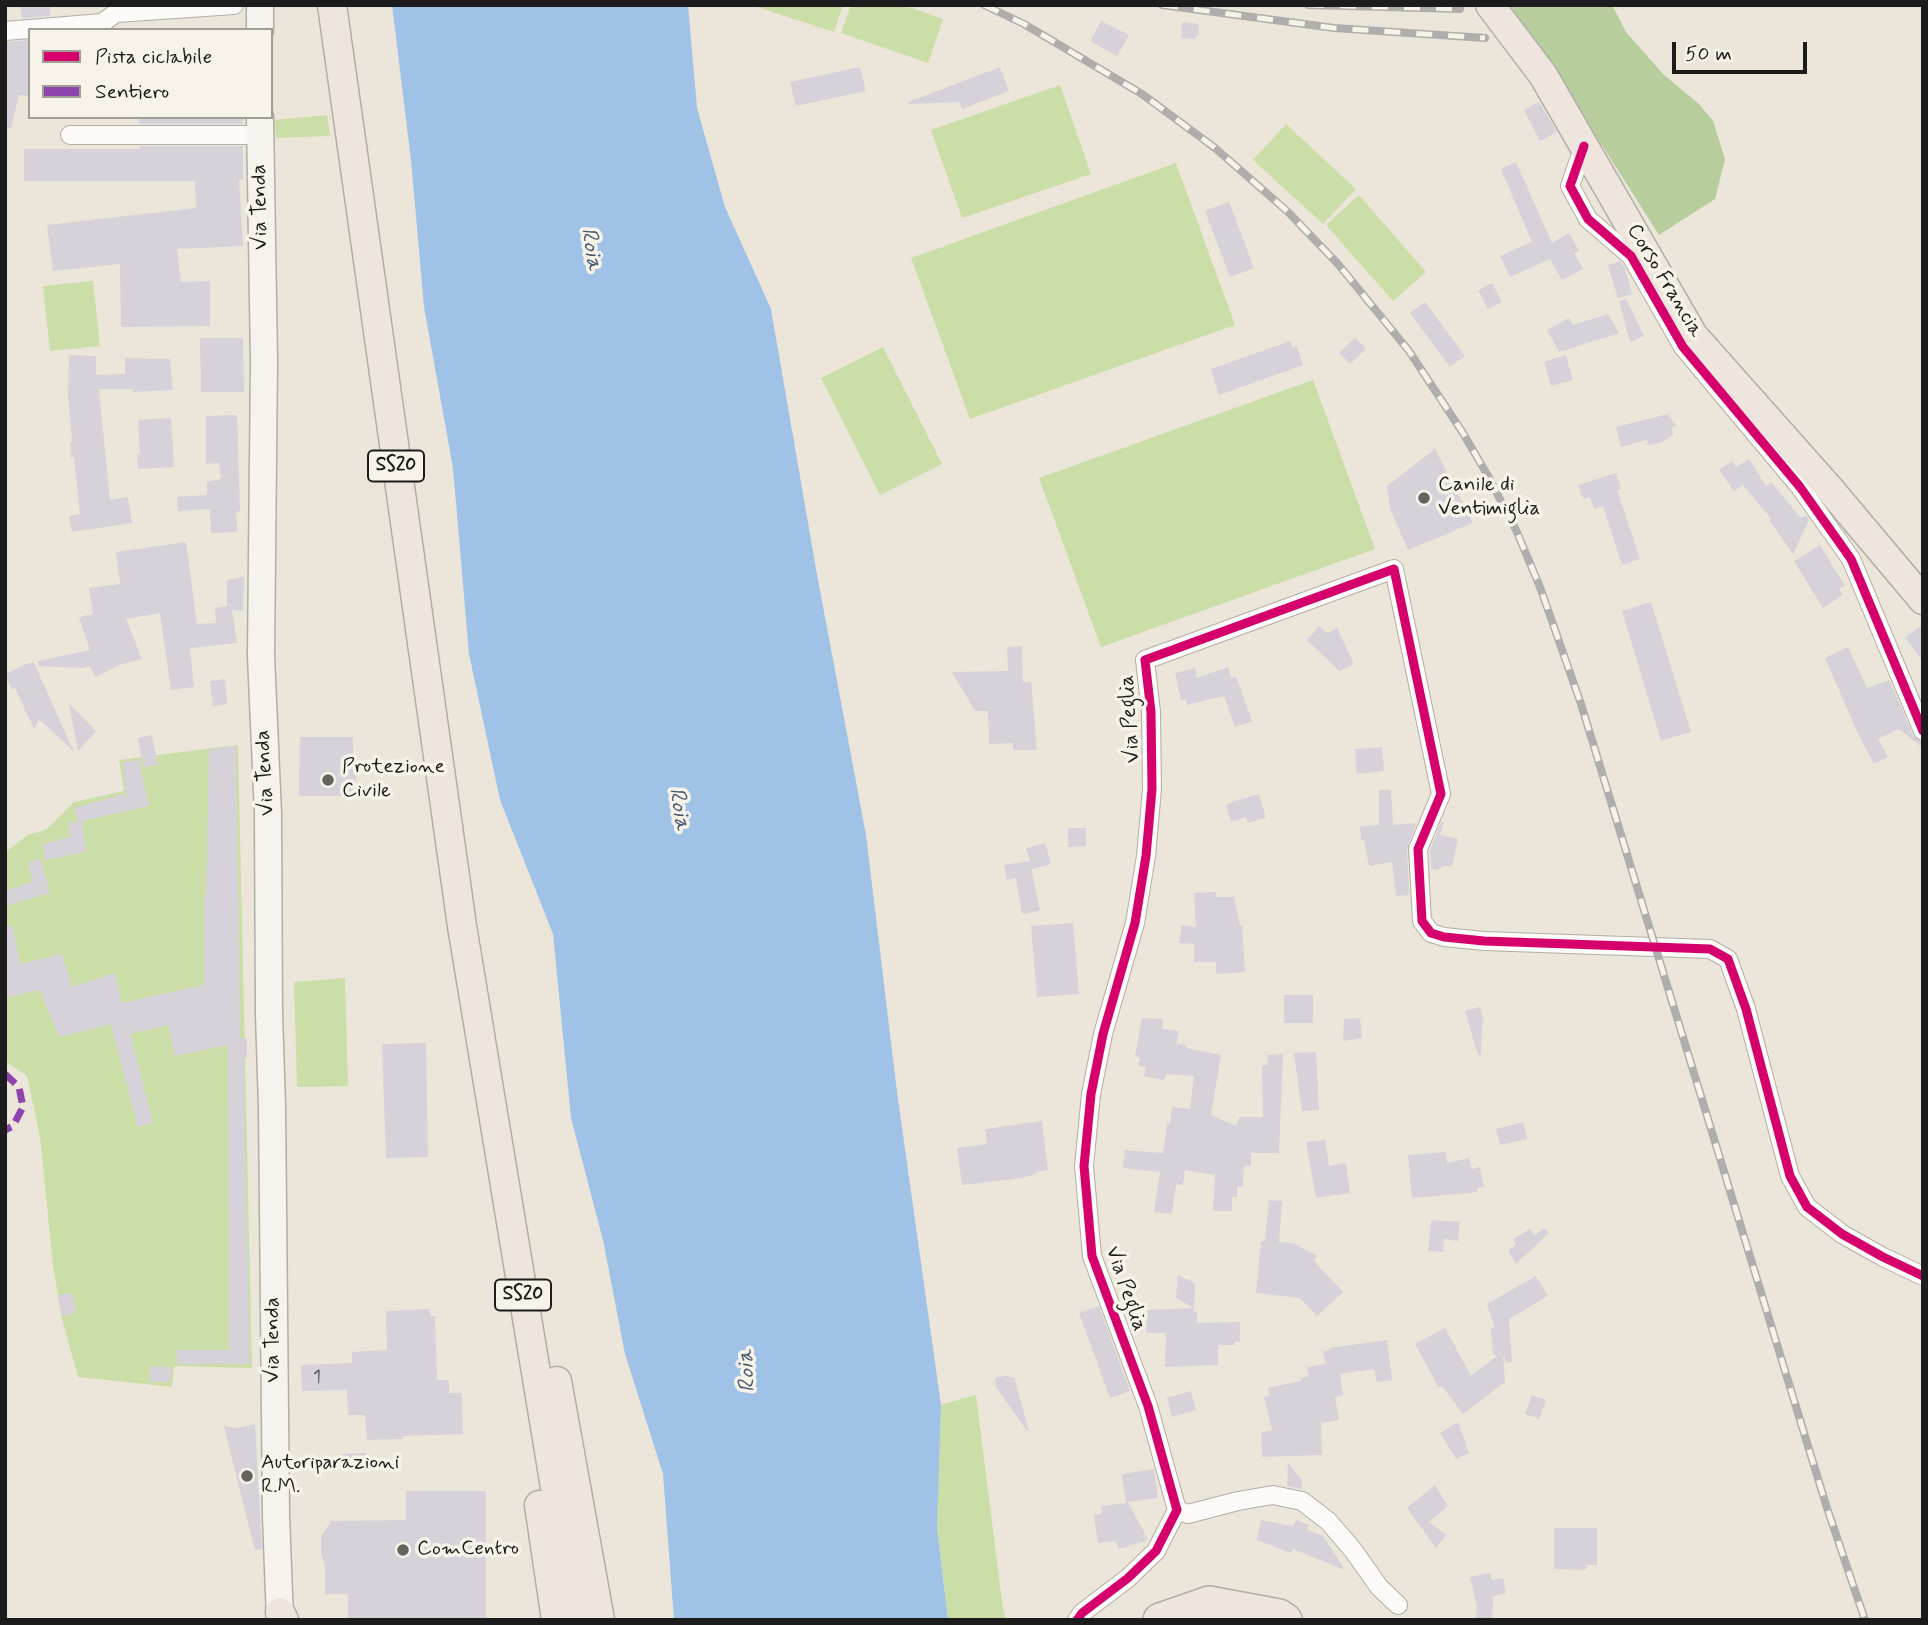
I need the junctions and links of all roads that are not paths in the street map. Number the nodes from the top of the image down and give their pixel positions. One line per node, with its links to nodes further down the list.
1 (234, 5): 6 (street)
2 (260, 5): 7 (main road)
3 (332, 5): 14 (main road, SS20)
4 (1490, 5): 11 (main road, Corso Francia)
5 (28, 28): 8 (street)
6 (30, 28)
7 (260, 28)
8 (5, 31)
9 (260, 126): 10 (street); 19 (main road, Via Tenda)
10 (70, 135)
11 (1584, 146): 12 (main road, Corso Francia); 13 (street)
12 (1923, 600)
13 (1923, 731)
14 (493, 1117): 20 (main road); 21 (main road, SS20); 22 (main road)
15 (1923, 1276): 16 (street, Via Peglia)
16 (1177, 1510): 17 (street); 18 (street)
17 (1398, 1605)
18 (1079, 1616)
19 (281, 1617)
20 (556, 1620)
21 (577, 1620)
22 (600, 1620)
23 (1160, 1620): 24 (highway)
24 (1285, 1620)

